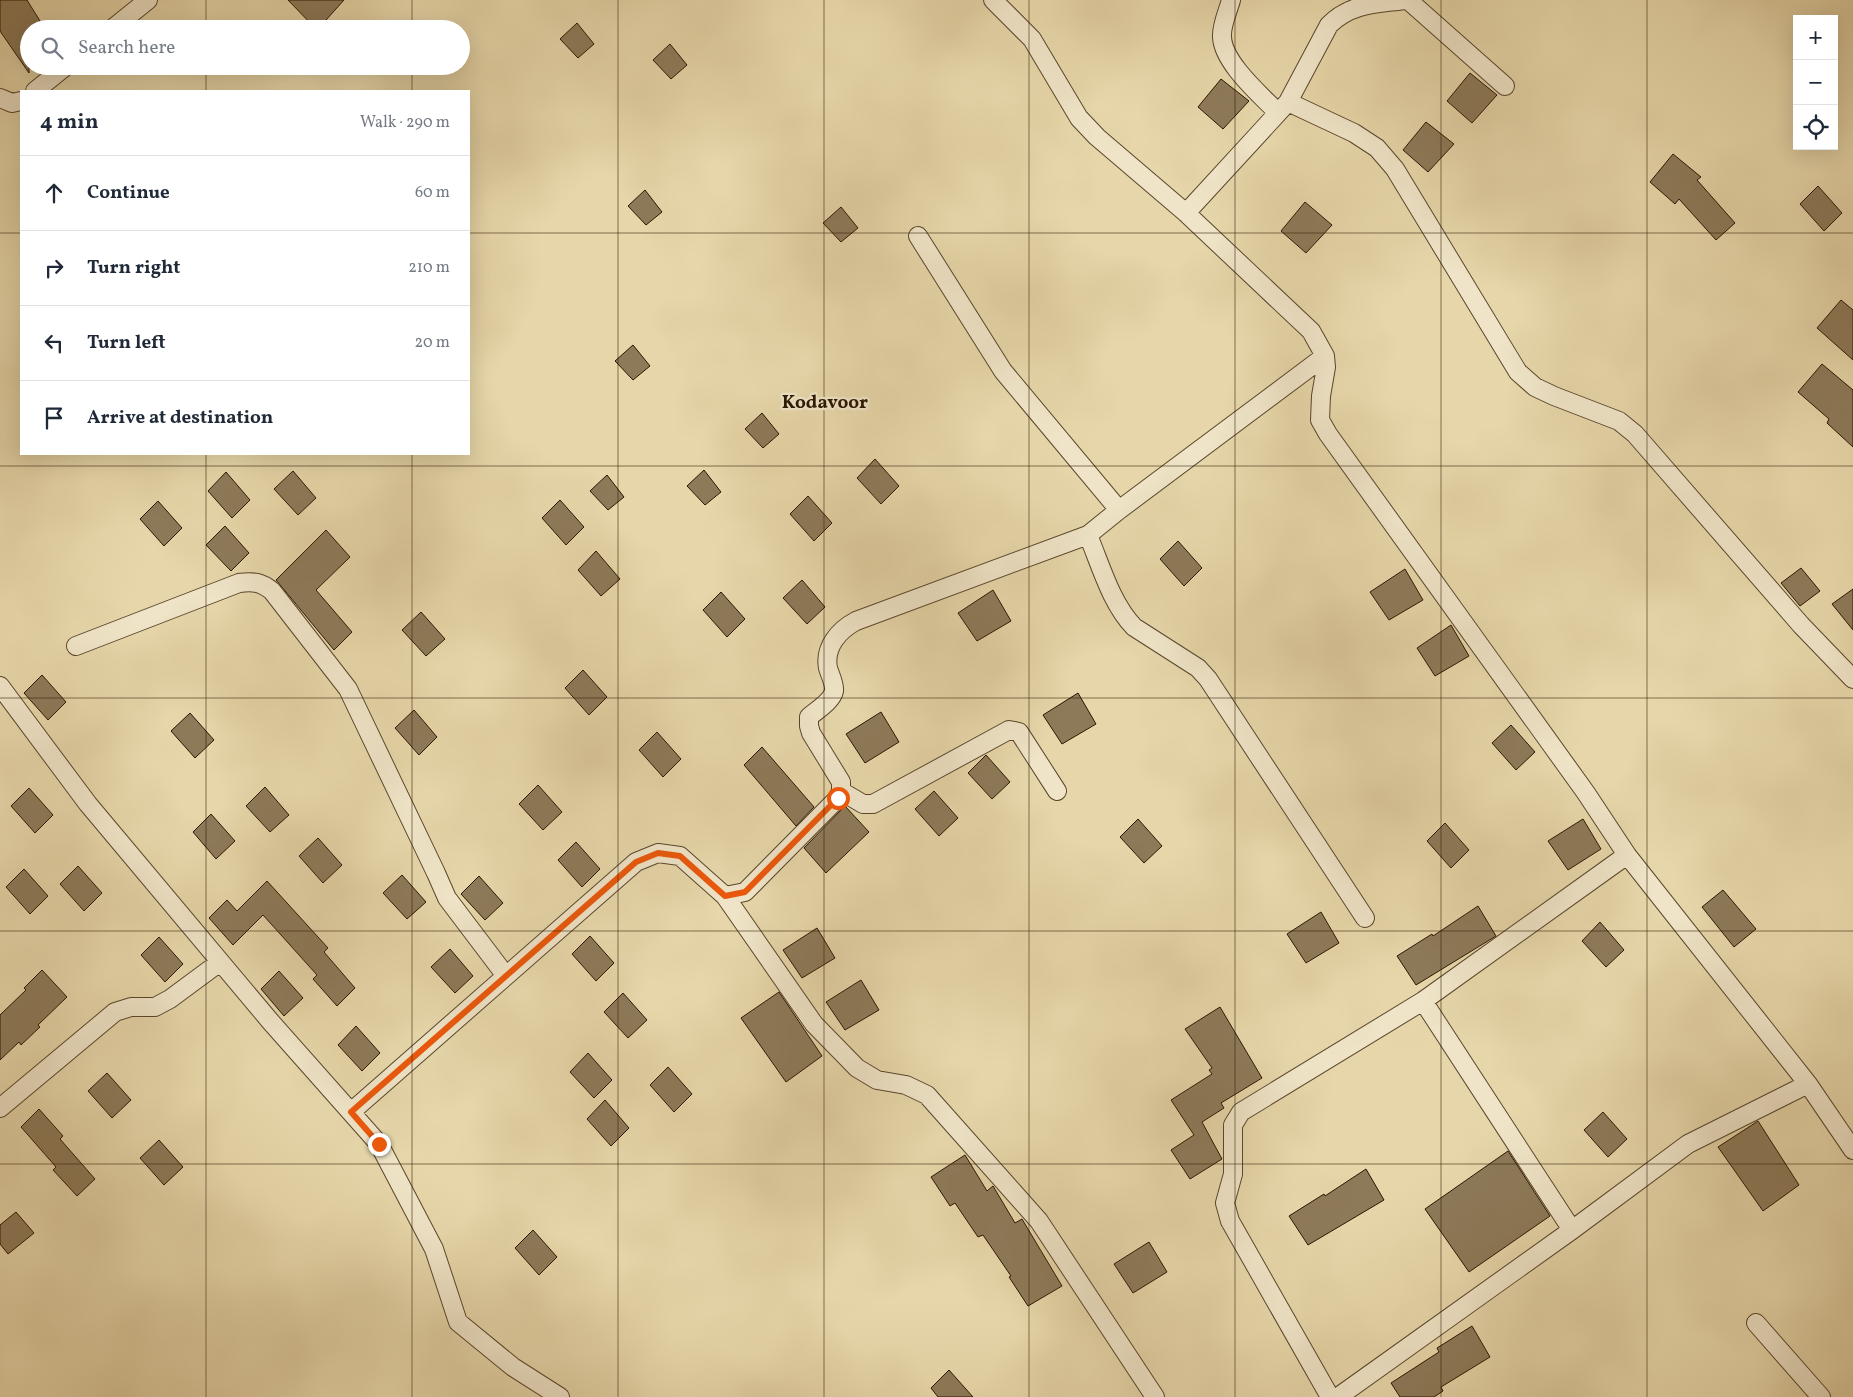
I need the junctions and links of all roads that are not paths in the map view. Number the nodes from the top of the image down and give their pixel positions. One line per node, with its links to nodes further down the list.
1 (148, 0): 5 (street)
2 (993, 0): 12 (street)
3 (1231, 0): 11 (street)
4 (1407, 0): 7 (street); 11 (street)
5 (123, 20)
6 (54, 75): 8 (street)
7 (1505, 86)
8 (35, 90)
9 (0, 98): 10 (street)
10 (20, 101)
11 (1283, 108): 12 (street); 18 (street)
12 (1186, 213): 14 (street)
13 (918, 236): 15 (street)
14 (1325, 356): 15 (street); 22 (street)
15 (1119, 510): 16 (street)
16 (1088, 535): 20 (street); 24 (street)
17 (76, 646): 26 (street)
18 (1853, 679)
19 (0, 686): 25 (street)
20 (841, 791): 21 (street); 23 (street)
21 (1057, 791)
22 (1627, 855): 27 (street); 28 (street)
23 (725, 896): 26 (street); 35 (street)
24 (1365, 918)
25 (220, 962): 29 (street); 30 (street)
26 (506, 976): 30 (street)
27 (1423, 1001): 32 (street); 36 (street)
28 (1808, 1084): 31 (street); 32 (street)
29 (0, 1108)
30 (351, 1112): 34 (street)
31 (1853, 1150)
32 (1572, 1230): 37 (street)
33 (1756, 1323): 38 (street)
34 (550, 1394)
35 (1155, 1397)
36 (1330, 1397)
37 (1338, 1397)
38 (1821, 1397)

